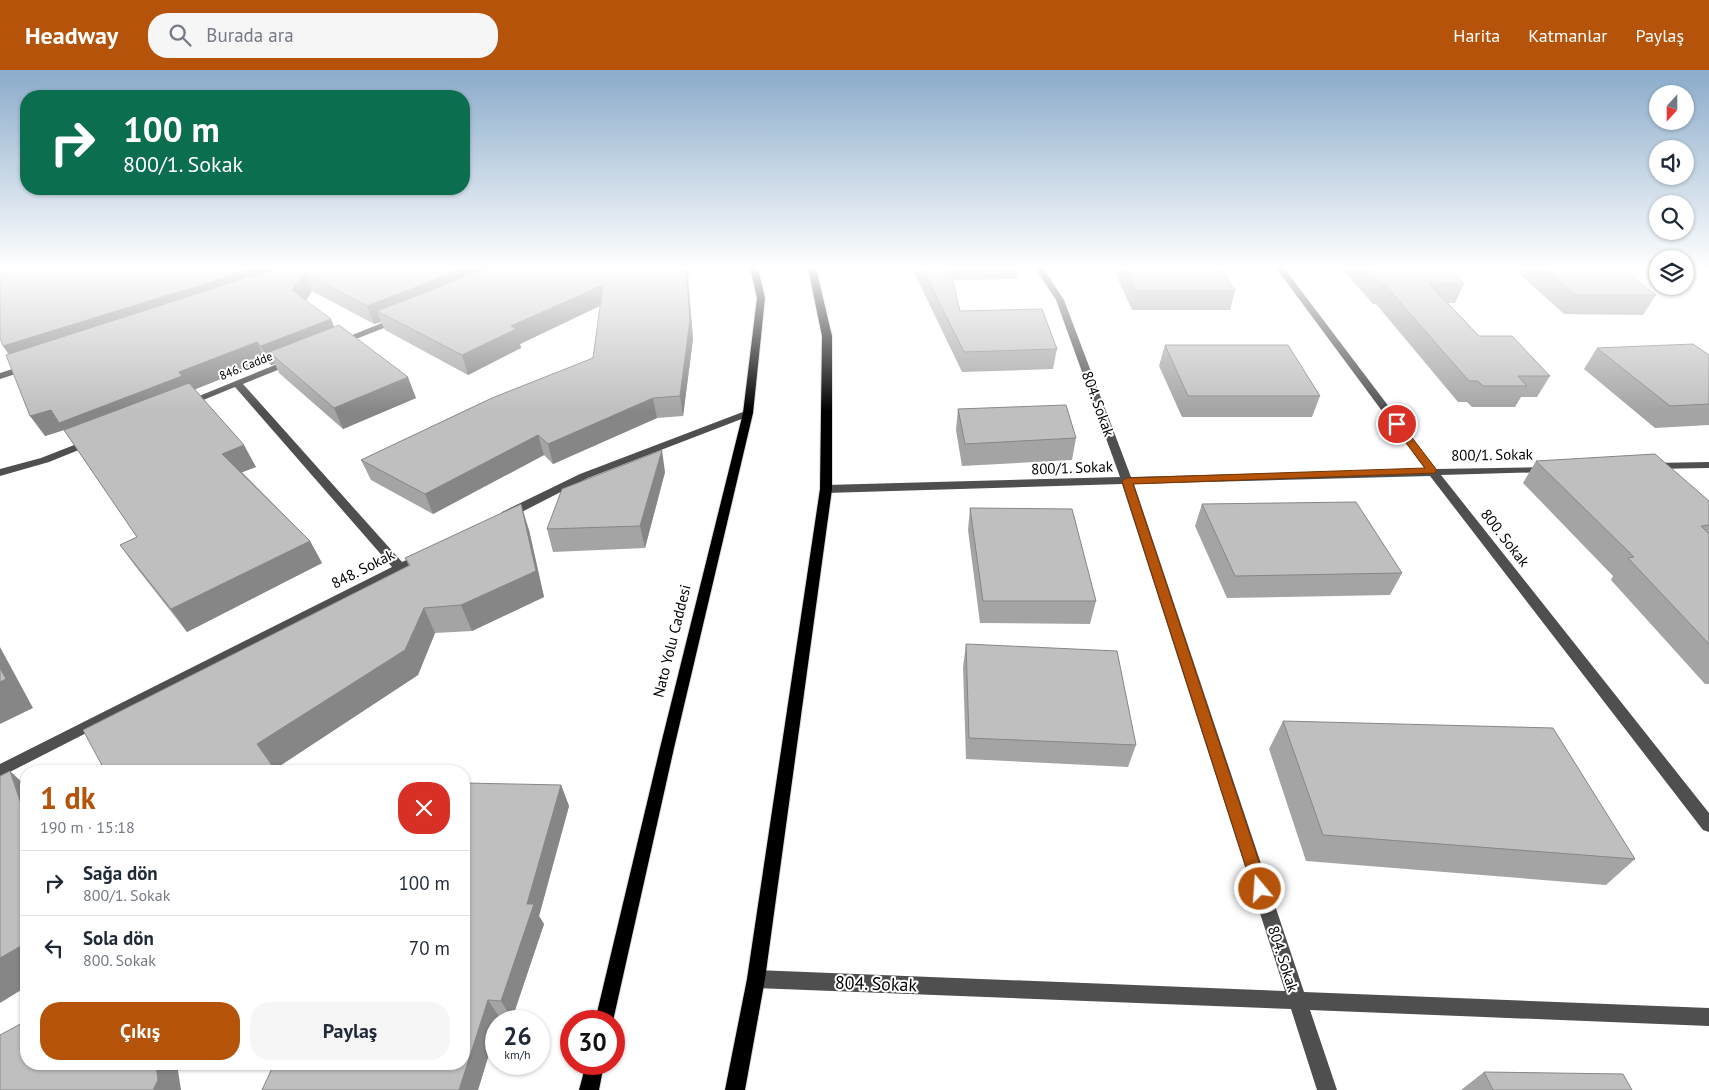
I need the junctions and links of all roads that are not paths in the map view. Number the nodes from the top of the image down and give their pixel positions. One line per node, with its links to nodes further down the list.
1 (406, 316): 6 (street)
2 (758, 316): 12 (main road, Nato Yolu Caddesi)
3 (822, 316): 20 (main road)
4 (1066, 316): 19 (street, 804. Sokak)
5 (1316, 316): 17 (street, 800. Sokak)
6 (328, 347)
7 (301, 358): 10 (street, 846. Cadde)
8 (38, 364): 9 (street)
9 (0, 376)
10 (238, 383): 11 (street, 846. Cadde); 23 (street)
11 (174, 409)
12 (748, 413): 21 (street); 28 (main road, Nato Yolu Caddesi)
13 (100, 438): 18 (street)
14 (1709, 465): 15 (street)
15 (1640, 467)
16 (1561, 468): 17 (street, 800/1. Sokak)
17 (1432, 471): 19 (street, 800/1. Sokak); 25 (street, 800. Sokak)
18 (0, 473)
19 (1127, 481): 20 (street, 800/1. Sokak); 27 (street, 804. Sokak)
20 (826, 490): 26 (main road)
21 (496, 520)
22 (435, 550): 23 (street, 848. Sokak)
23 (400, 568): 24 (street, 848. Sokak)
24 (0, 771)
25 (1709, 825)
26 (756, 979): 27 (street, 804. Sokak); 32 (main road)
27 (1297, 1001): 29 (street, 804. Sokak); 33 (street, 804. Sokak)
28 (607, 1010)
29 (1709, 1017)
30 (591, 1075): 31 (main road)
31 (588, 1090)
32 (735, 1090)
33 (1327, 1090)

